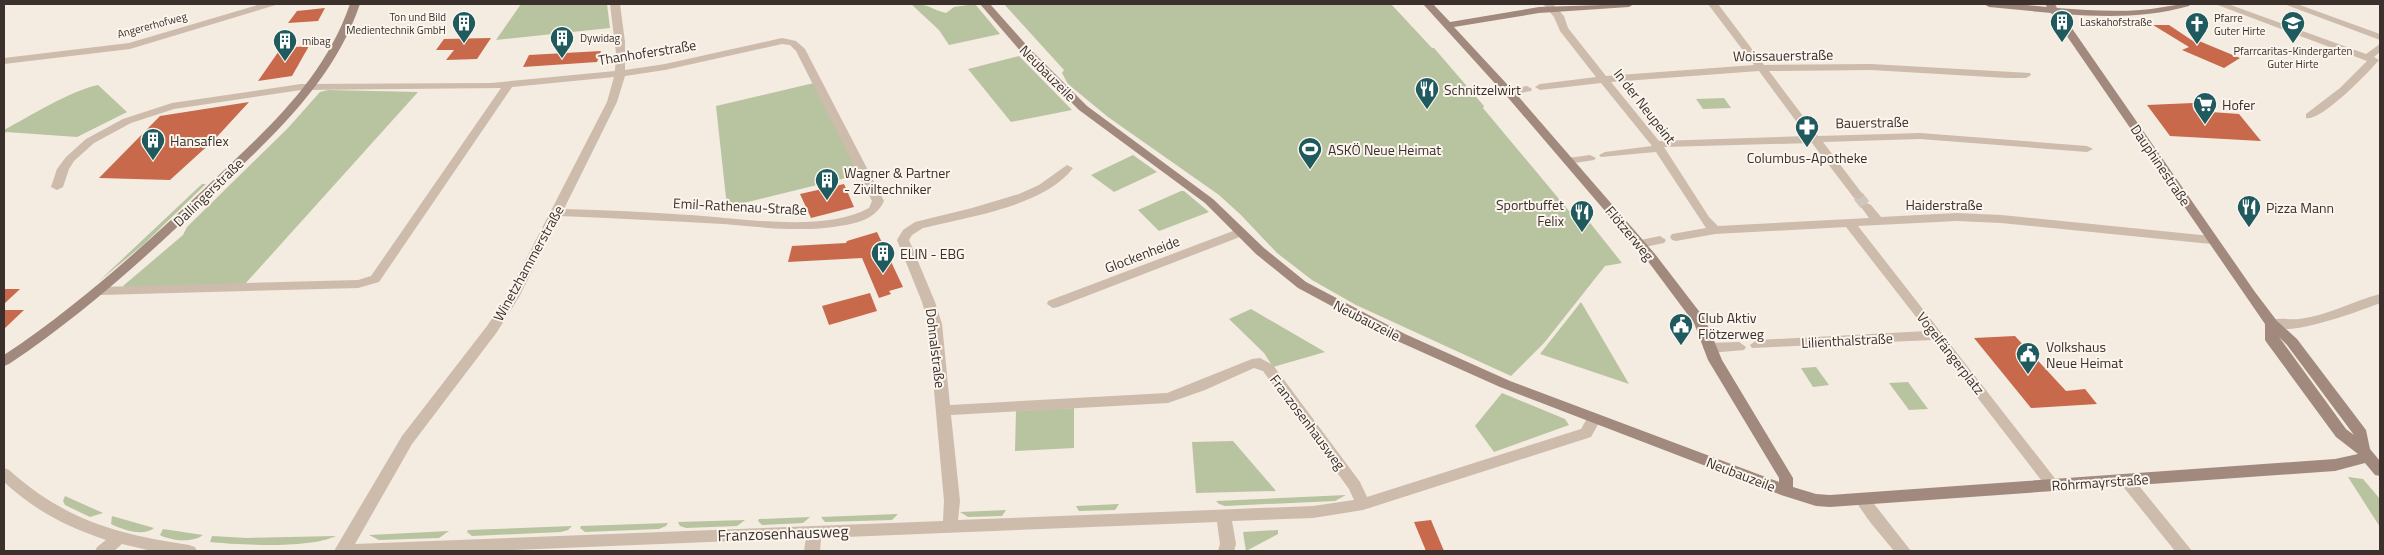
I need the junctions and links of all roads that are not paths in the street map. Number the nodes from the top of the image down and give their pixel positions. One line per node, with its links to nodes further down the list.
1 (274, 4): 18 (street, Angererhofweg)
2 (355, 4): 25 (street, Dallingerstraße)
3 (615, 4): 21 (street, Winetzhammerstraße)
4 (985, 4): 44 (street, Neubauzeile)
5 (1428, 4): 14 (street, Flötzerweg)
6 (1630, 4): 13 (street)
7 (1713, 4): 20 (street)
8 (1988, 4): 12 (street)
9 (2186, 4): 12 (street)
10 (2220, 4): 19 (street)
11 (2289, 4): 15 (street)
12 (2052, 6): 47 (street, Dauphinestraße)
13 (1551, 7): 14 (street); 23 (street, In der Neupeint)
14 (1448, 25): 28 (street, Flötzerweg)
15 (2380, 37)
16 (789, 42): 21 (street, Thanhoferstraße); 40 (street, Emil-Rathenau-Straße)
17 (2380, 47): 19 (street)
18 (4, 61)
19 (2374, 61): 29 (street)
20 (1762, 68): 22 (street, Woissauerstraße); 23 (street, Woissauerstraße); 30 (street)
21 (621, 73): 24 (street, Thanhoferstraße); 40 (street, Winetzhammerstraße)
22 (2026, 75)
23 (1605, 79): 26 (street, Woissauerstraße); 31 (street, In der Neupeint)
24 (509, 84): 25 (street, Thanhoferstraße); 49 (street)
25 (309, 86): 37 (street); 49 (street, Dallingerstraße)
26 (1540, 87)
27 (1527, 89): 28 (street)
28 (1509, 92): 35 (street, Flötzerweg)
29 (2310, 116)
30 (1814, 138): 31 (street, Bauerstraße); 32 (street, Bauerstraße); 38 (street)
31 (1658, 146): 33 (street, Bauerstraße); 43 (street, In der Neupeint)
32 (2087, 149)
33 (1606, 155)
34 (1590, 158): 35 (street)
35 (1568, 161): 48 (street, Flötzerweg)
36 (1067, 168): 58 (street, Dohnalstraße)
37 (57, 187)
38 (1858, 196)
39 (1866, 207): 41 (street)
40 (556, 212): 75 (street, Winetzhammerstraße)
41 (1877, 220): 42 (street, Haiderstraße); 47 (street, Haiderstraße)
42 (1849, 222): 43 (street, Haiderstraße); 53 (street, Vogelfängerplatz)
43 (1715, 230): 45 (street, Haiderstraße)
44 (1241, 232): 51 (street, Glockenheide); 59 (street, Neubauzeile)
45 (1676, 237)
46 (1660, 240): 48 (street)
47 (2212, 240): 52 (street, Dauphinestraße)
48 (1640, 244): 56 (street, Flötzerweg)
49 (100, 292): 57 (street, Dallingerstraße)
50 (2380, 298): 52 (street)
51 (1053, 304)
52 (2272, 324): 60 (street, Dauphinestraße)
53 (1937, 335): 54 (street, Lilienthalstraße); 64 (street, Vogelfängerplatz)
54 (1757, 345)
55 (1739, 347): 56 (street)
56 (1710, 348): 65 (street, Flötzerweg)
57 (4, 361)
58 (944, 410): 68 (street, Franzosenhausweg); 70 (street, Dohnalstraße)
59 (1594, 419): 65 (street, Neubauzeile); 68 (street, Franzosenhausweg)
60 (2366, 454): 61 (street, Dauphinestraße); 63 (street, Rohrmayrstraße)
61 (2380, 471)
62 (4, 474): 72 (street)
63 (2126, 480): 64 (street, Rohrmayrstraße); 80 (street)
64 (2053, 485): 66 (street, Rohrmayrstraße)
65 (1786, 491): 67 (street, Neubauzeile)
66 (1862, 499): 67 (street, Rohrmayrstraße); 79 (street)
67 (1830, 501)
68 (1363, 504): 69 (street, Franzosenhausweg)
69 (1224, 516): 70 (street, Franzosenhausweg); 78 (street)
70 (950, 527): 71 (street, Franzosenhausweg)
71 (814, 532): 76 (street, Franzosenhausweg); 77 (street)
72 (119, 538): 73 (street); 74 (street)
73 (103, 551)
74 (189, 551)
75 (342, 551): 76 (street, Franzosenhausweg)
76 (352, 551)
77 (812, 551)
78 (1226, 551)
79 (1903, 551)
80 (2184, 551)

